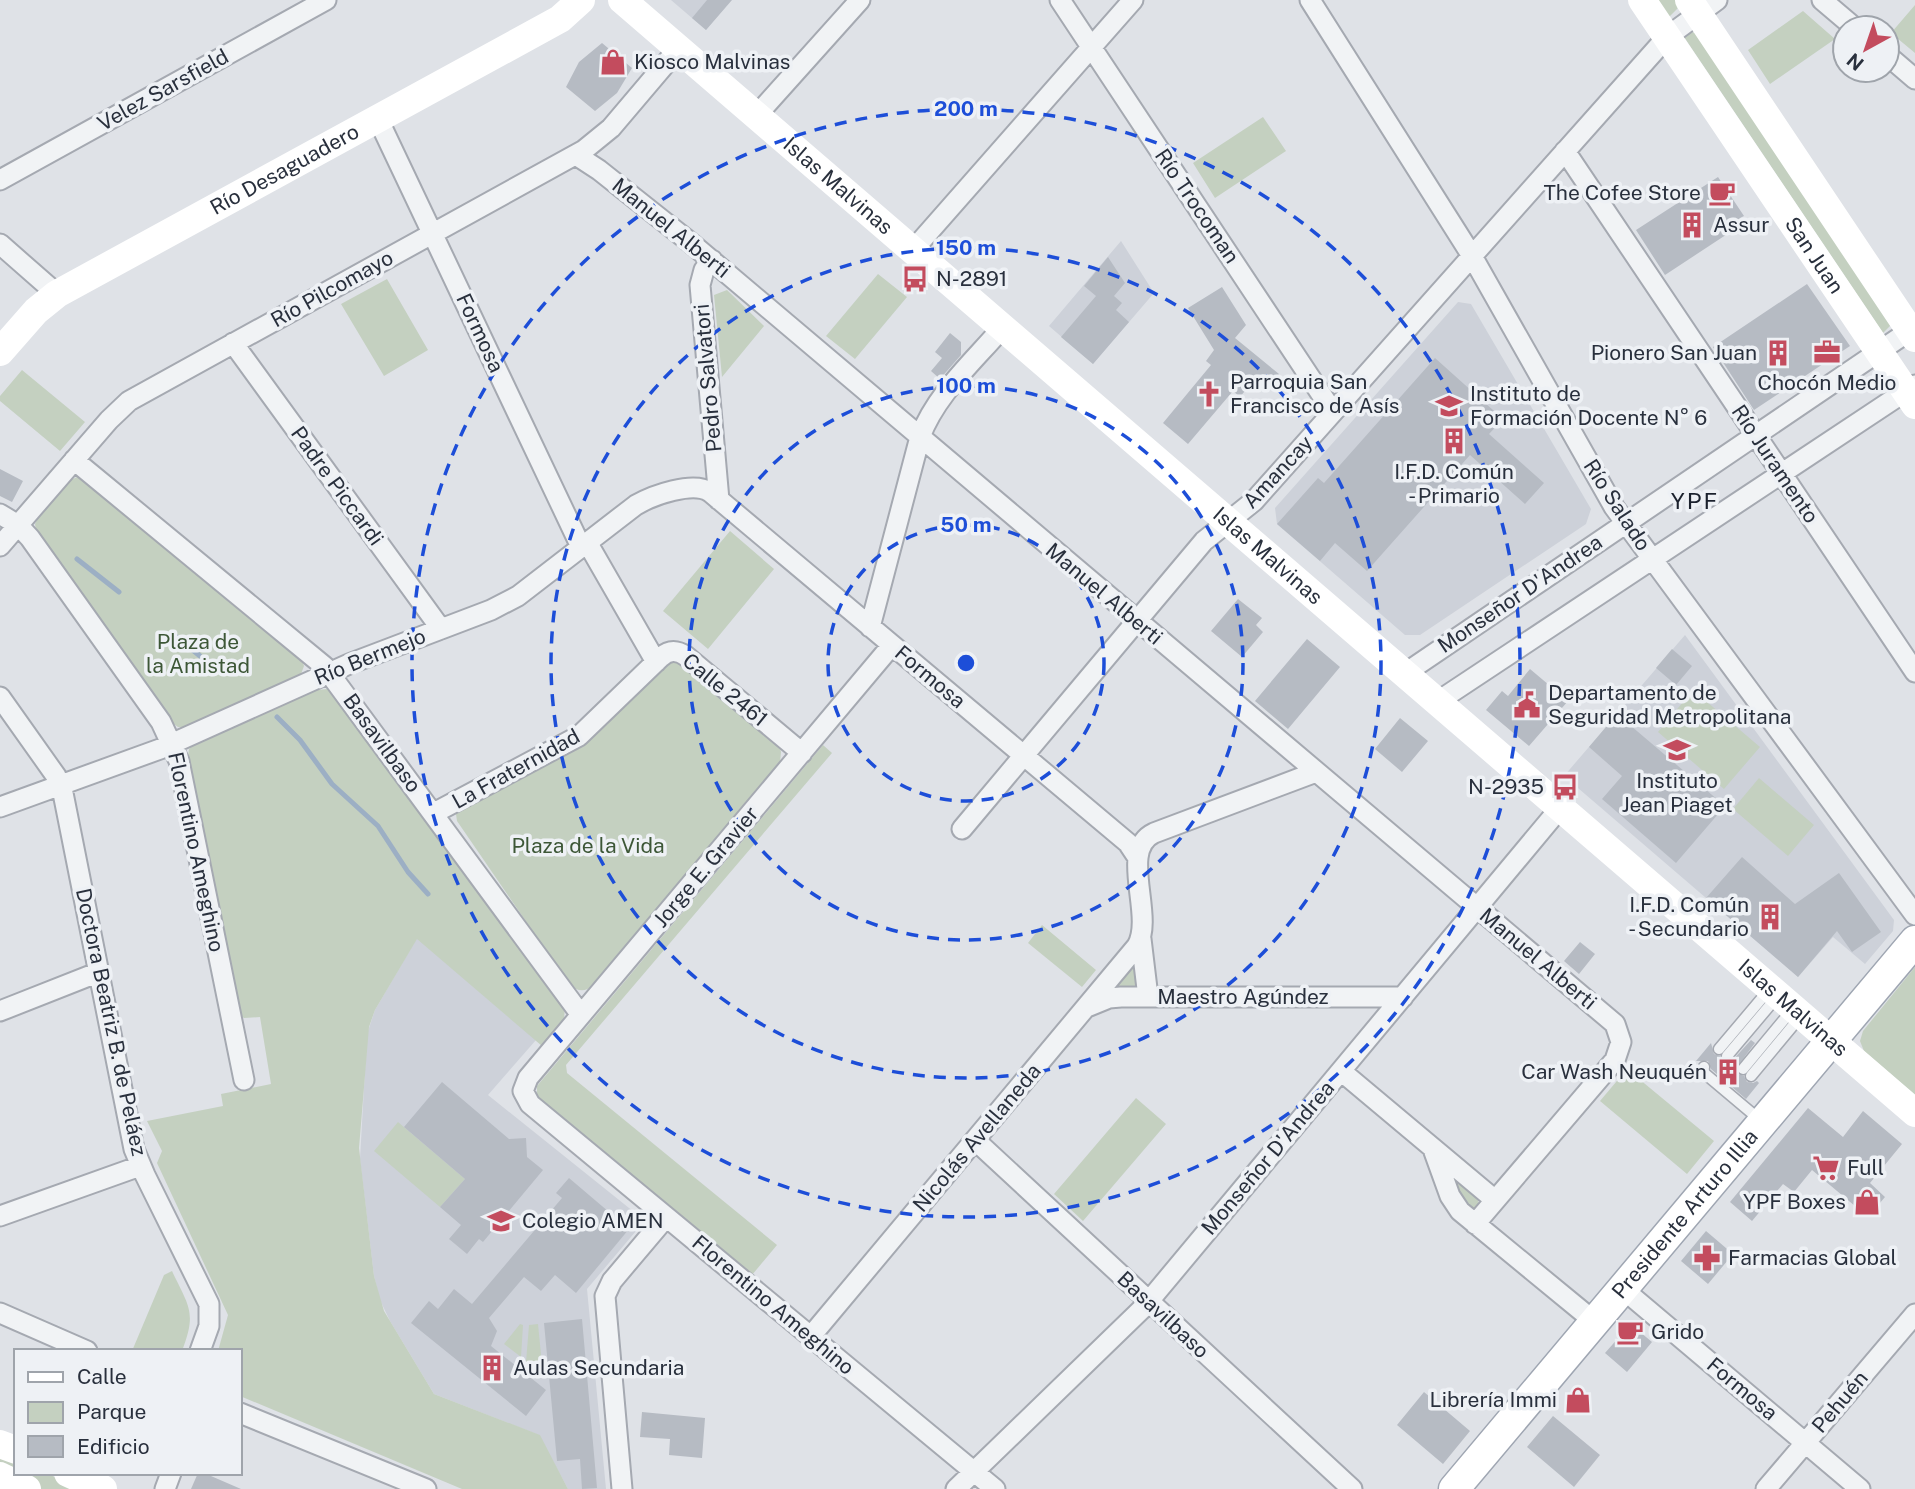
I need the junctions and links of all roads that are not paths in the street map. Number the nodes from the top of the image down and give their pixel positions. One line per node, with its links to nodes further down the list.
1 (326, 0): 21 (street, Velez Sarsfield)
2 (581, 0): 18 (main road, Río Desaguadero)
3 (622, 0): 14 (main road, Islas Malvinas)
4 (860, 0): 17 (street)
5 (1060, 0): 13 (street, Río Trocoman)
6 (1133, 0): 13 (street)
7 (1310, 0): 25 (street, Río Salado)
8 (1642, 0): 12 (main road, San Juan)
9 (1822, 0): 11 (street)
10 (1701, 4): 12 (street, Amancay); 29 (main road, San Juan)
11 (1838, 14)
12 (1667, 37): 19 (street, Amancay); 31 (main road, San Juan)
13 (1092, 47): 24 (street); 34 (street, Río Trocoman)
14 (678, 49): 17 (main road, Islas Malvinas); 20 (street, Río Pilcomayo)
15 (1901, 67): 16 (street)
16 (1915, 79)
17 (756, 116): 24 (main road, Islas Malvinas)
18 (378, 119): 22 (street, Formosa); 27 (main road, Río Desaguadero)
19 (1565, 151): 25 (street, Amancay); 35 (street, Río Juramento)
20 (576, 155): 22 (street, Río Pilcomayo); 26 (street, Manuel Alberti)
21 (0, 180)
22 (433, 234): 30 (street, Río Pilcomayo); 44 (street, Formosa)
23 (0, 244): 27 (street)
24 (913, 250): 28 (main road, Islas Malvinas)
25 (1472, 256): 34 (street, Amancay); 42 (street, Río Salado)
26 (712, 260): 36 (street, Manuel Alberti); 39 (street, Pedro Salvatori)
27 (57, 294): 32 (main road, Río Desaguadero)
28 (1002, 328): 36 (street); 41 (main road, Islas Malvinas)
29 (1913, 332): 31 (street, Monseñor D'Andrea)
30 (233, 343): 37 (street, Río Pilcomayo); 49 (street, Padre Piccardi)
31 (1879, 351): 33 (main road, San Juan); 35 (street, Monseñor D'Andrea)
32 (0, 352)
33 (1912, 394): 38 (street, Monseñor D'Andrea)
34 (1333, 412): 41 (street, Amancay)
35 (1756, 435): 38 (street, Río Juramento); 42 (street, Monseñor D'Andrea)
36 (920, 437): 47 (street, Manuel Alberti); 48 (street)
37 (74, 460): 43 (street, Río Pilcomayo); 53 (street, Basavilbaso)
38 (1781, 474): 46 (street, Monseñor D'Andrea); 52 (street, Río Juramento)
39 (719, 500): 44 (street, Río Bermejo); 48 (street, Formosa)
40 (0, 514): 43 (street, Florentino Ameghino)
41 (1227, 521): 47 (street, Amancay); 54 (main road, Islas Malvinas)
42 (1626, 523): 46 (street, Río Salado); 54 (street, Monseñor D'Andrea)
43 (18, 525): 45 (street, Río Pilcomayo); 57 (street, Florentino Ameghino)
44 (584, 545): 49 (street, Río Bermejo); 51 (street, Calle 2461)
45 (0, 547)
46 (1652, 559): 56 (street, Monseñor D'Andrea); 68 (street, Río Salado)
47 (1137, 622): 59 (street, Amancay); 60 (street, Manuel Alberti)
48 (870, 627): 50 (street, Formosa)
49 (441, 629): 53 (street, Río Bermejo)
50 (892, 645): 58 (street, Jorge E. Gravier); 59 (street, Formosa)
51 (656, 662): 58 (street, Calle 2461); 64 (street, La Fraternidad)
52 (1915, 672)
53 (330, 673): 57 (street, Río Bermejo); 64 (street, Basavilbaso)
54 (1404, 674): 56 (main road, Islas Malvinas)
55 (0, 697): 61 (street, Doctora Beatriz B. de Peláez)
56 (1437, 702): 63 (main road, Islas Malvinas)
57 (173, 744): 61 (street, Río Bermejo); 83 (street, Florentino Ameghino)
58 (802, 753): 77 (street, Jorge E. Gravier)
59 (1024, 756): 65 (street, Amancay); 66 (street, Formosa)
60 (1316, 772): 66 (street); 67 (street, Manuel Alberti)
61 (60, 785): 62 (street, Río Bermejo); 71 (street, Doctora Beatriz B. de Peláez)
62 (0, 807)
63 (1560, 808): 67 (street, Monseñor D'Andrea); 74 (main road, Islas Malvinas)
64 (434, 813): 77 (street, Basavilbaso)
65 (962, 829)
66 (1138, 858): 69 (street)
67 (1477, 907): 73 (street, Monseñor D'Andrea); 90 (street, Manuel Alberti)
68 (1915, 915)
69 (1140, 939): 72 (street); 75 (street, Nicolás Avellaneda)
70 (1915, 941): 78 (main road, Presidente Arturo Illia)
71 (99, 972): 76 (street); 89 (street, Doctora Beatriz B. de Peláez)
72 (1148, 997): 73 (street, Maestro Agúndez); 75 (street, Maestro Agúndez)
73 (1403, 997): 80 (street, Monseñor D'Andrea)
74 (1785, 1002): 78 (main road, Islas Malvinas); 79 (lane); 81 (lane)
75 (1086, 1007): 87 (street, Nicolás Avellaneda)
76 (0, 1011)
77 (582, 1015): 84 (street, Jorge E. Gravier)
78 (1831, 1042): 85 (main road, Islas Malvinas); 86 (main road, Presidente Arturo Illia)
79 (1723, 1053)
80 (1341, 1071): 88 (street); 95 (street, Monseñor D'Andrea)
81 (1747, 1072)
82 (1709, 1073): 86 (lane)
83 (244, 1080)
84 (523, 1091): 92 (street, Florentino Ameghino)
85 (1915, 1113)
86 (1763, 1122): 94 (main road, Presidente Arturo Illia)
87 (975, 1140): 95 (street, Basavilbaso); 99 (street, Nicolás Avellaneda)
88 (1433, 1149): 90 (street); 93 (street)
89 (141, 1166): 91 (street); 101 (street, Doctora Beatriz B. de Peláez)
90 (1495, 1200): 93 (street)
91 (0, 1216)
92 (666, 1216): 99 (street, Florentino Ameghino); 110 (street)
93 (1475, 1224): 98 (street)
94 (1623, 1289): 98 (main road, Presidente Arturo Illia); 103 (street, Formosa)
95 (1149, 1302): 104 (street, Monseñor D'Andrea); 113 (street, Basavilbaso)
96 (0, 1313): 100 (street)
97 (1915, 1314): 103 (street, Pehuén)
98 (1595, 1322): 114 (main road, Presidente Arturo Illia)
99 (811, 1336): 104 (street, Florentino Ameghino)
100 (81, 1349)
101 (201, 1349)
102 (242, 1414): 109 (street)
103 (1805, 1443): 115 (street, Pehuén); 116 (street, Formosa)
104 (975, 1471): 111 (street, Monseñor D'Andrea); 112 (street, Florentino Ameghino)
105 (72, 1475): 108 (main road)
106 (0, 1476): 107 (main road)
107 (27, 1489)
108 (103, 1489)
109 (426, 1489)
110 (622, 1489)
111 (956, 1489)
112 (995, 1489)
113 (1352, 1489)
114 (1454, 1489)
115 (1766, 1489)
116 (1860, 1489)

